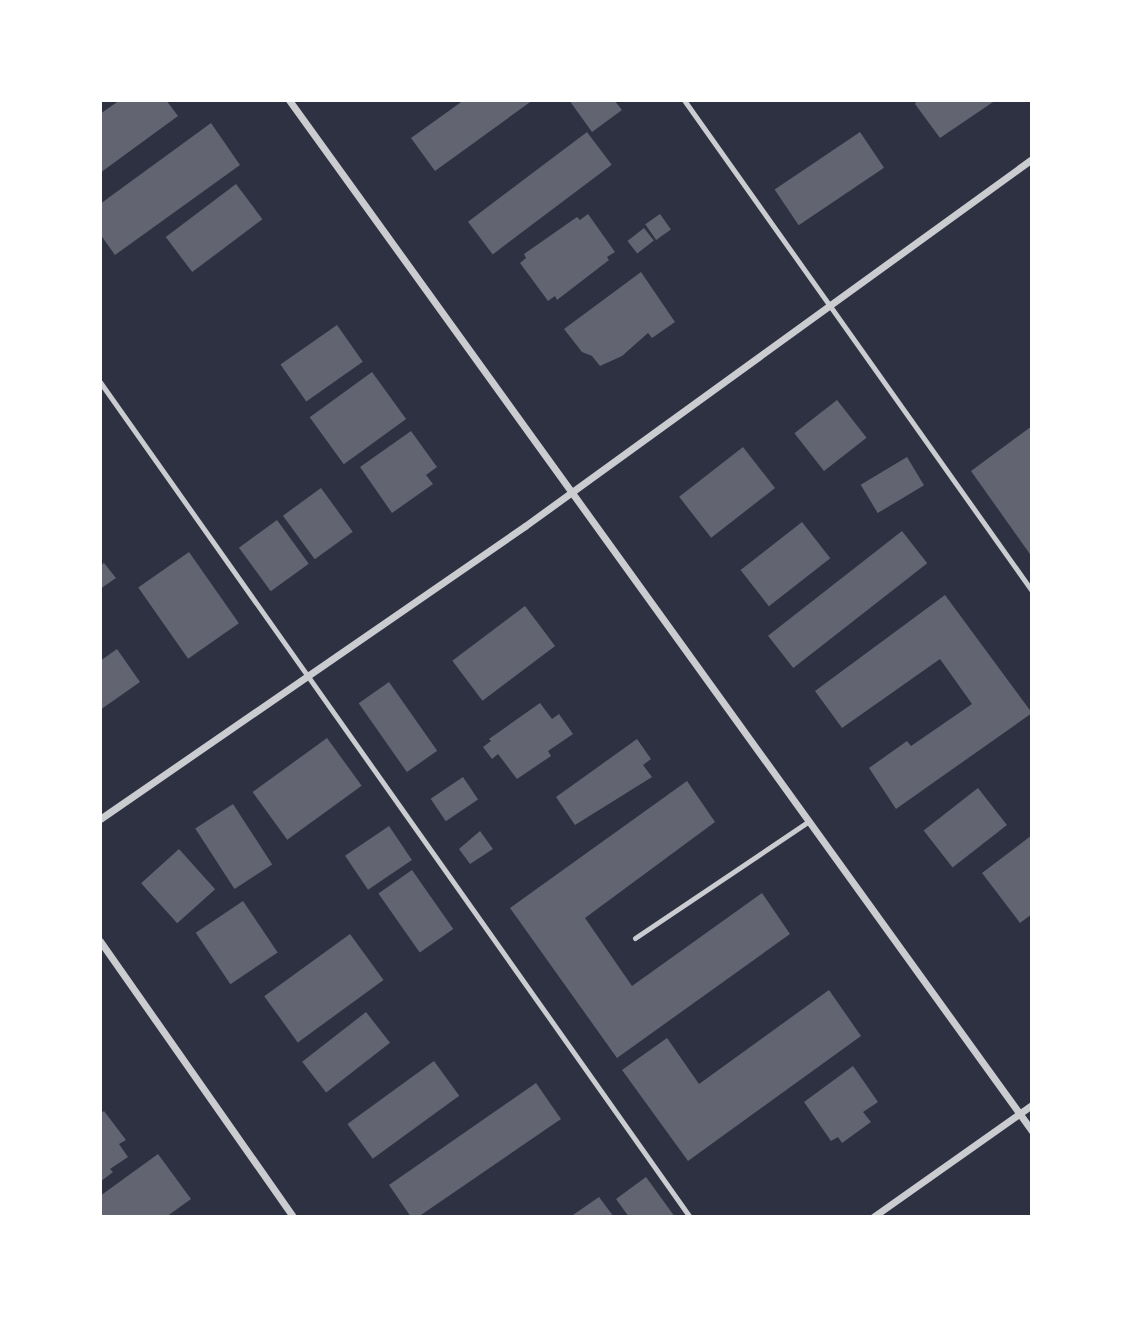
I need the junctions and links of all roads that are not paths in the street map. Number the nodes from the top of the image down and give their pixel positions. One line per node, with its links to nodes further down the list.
1 (289, 100): 6 (street)
2 (684, 100): 4 (lane)
3 (1032, 159): 4 (street)
4 (828, 304): 6 (street); 7 (lane)
5 (100, 382): 8 (lane)
6 (571, 491): 8 (street); 10 (street)
7 (1032, 591)
8 (305, 675): 9 (street); 17 (lane)
9 (100, 819)
10 (809, 821): 11 (lane); 14 (street)
11 (635, 938)
12 (100, 941): 16 (street)
13 (1032, 1105): 14 (street)
14 (1020, 1114): 15 (street); 18 (street)
15 (1032, 1131)
16 (293, 1217)
17 (690, 1217)
18 (873, 1217)

